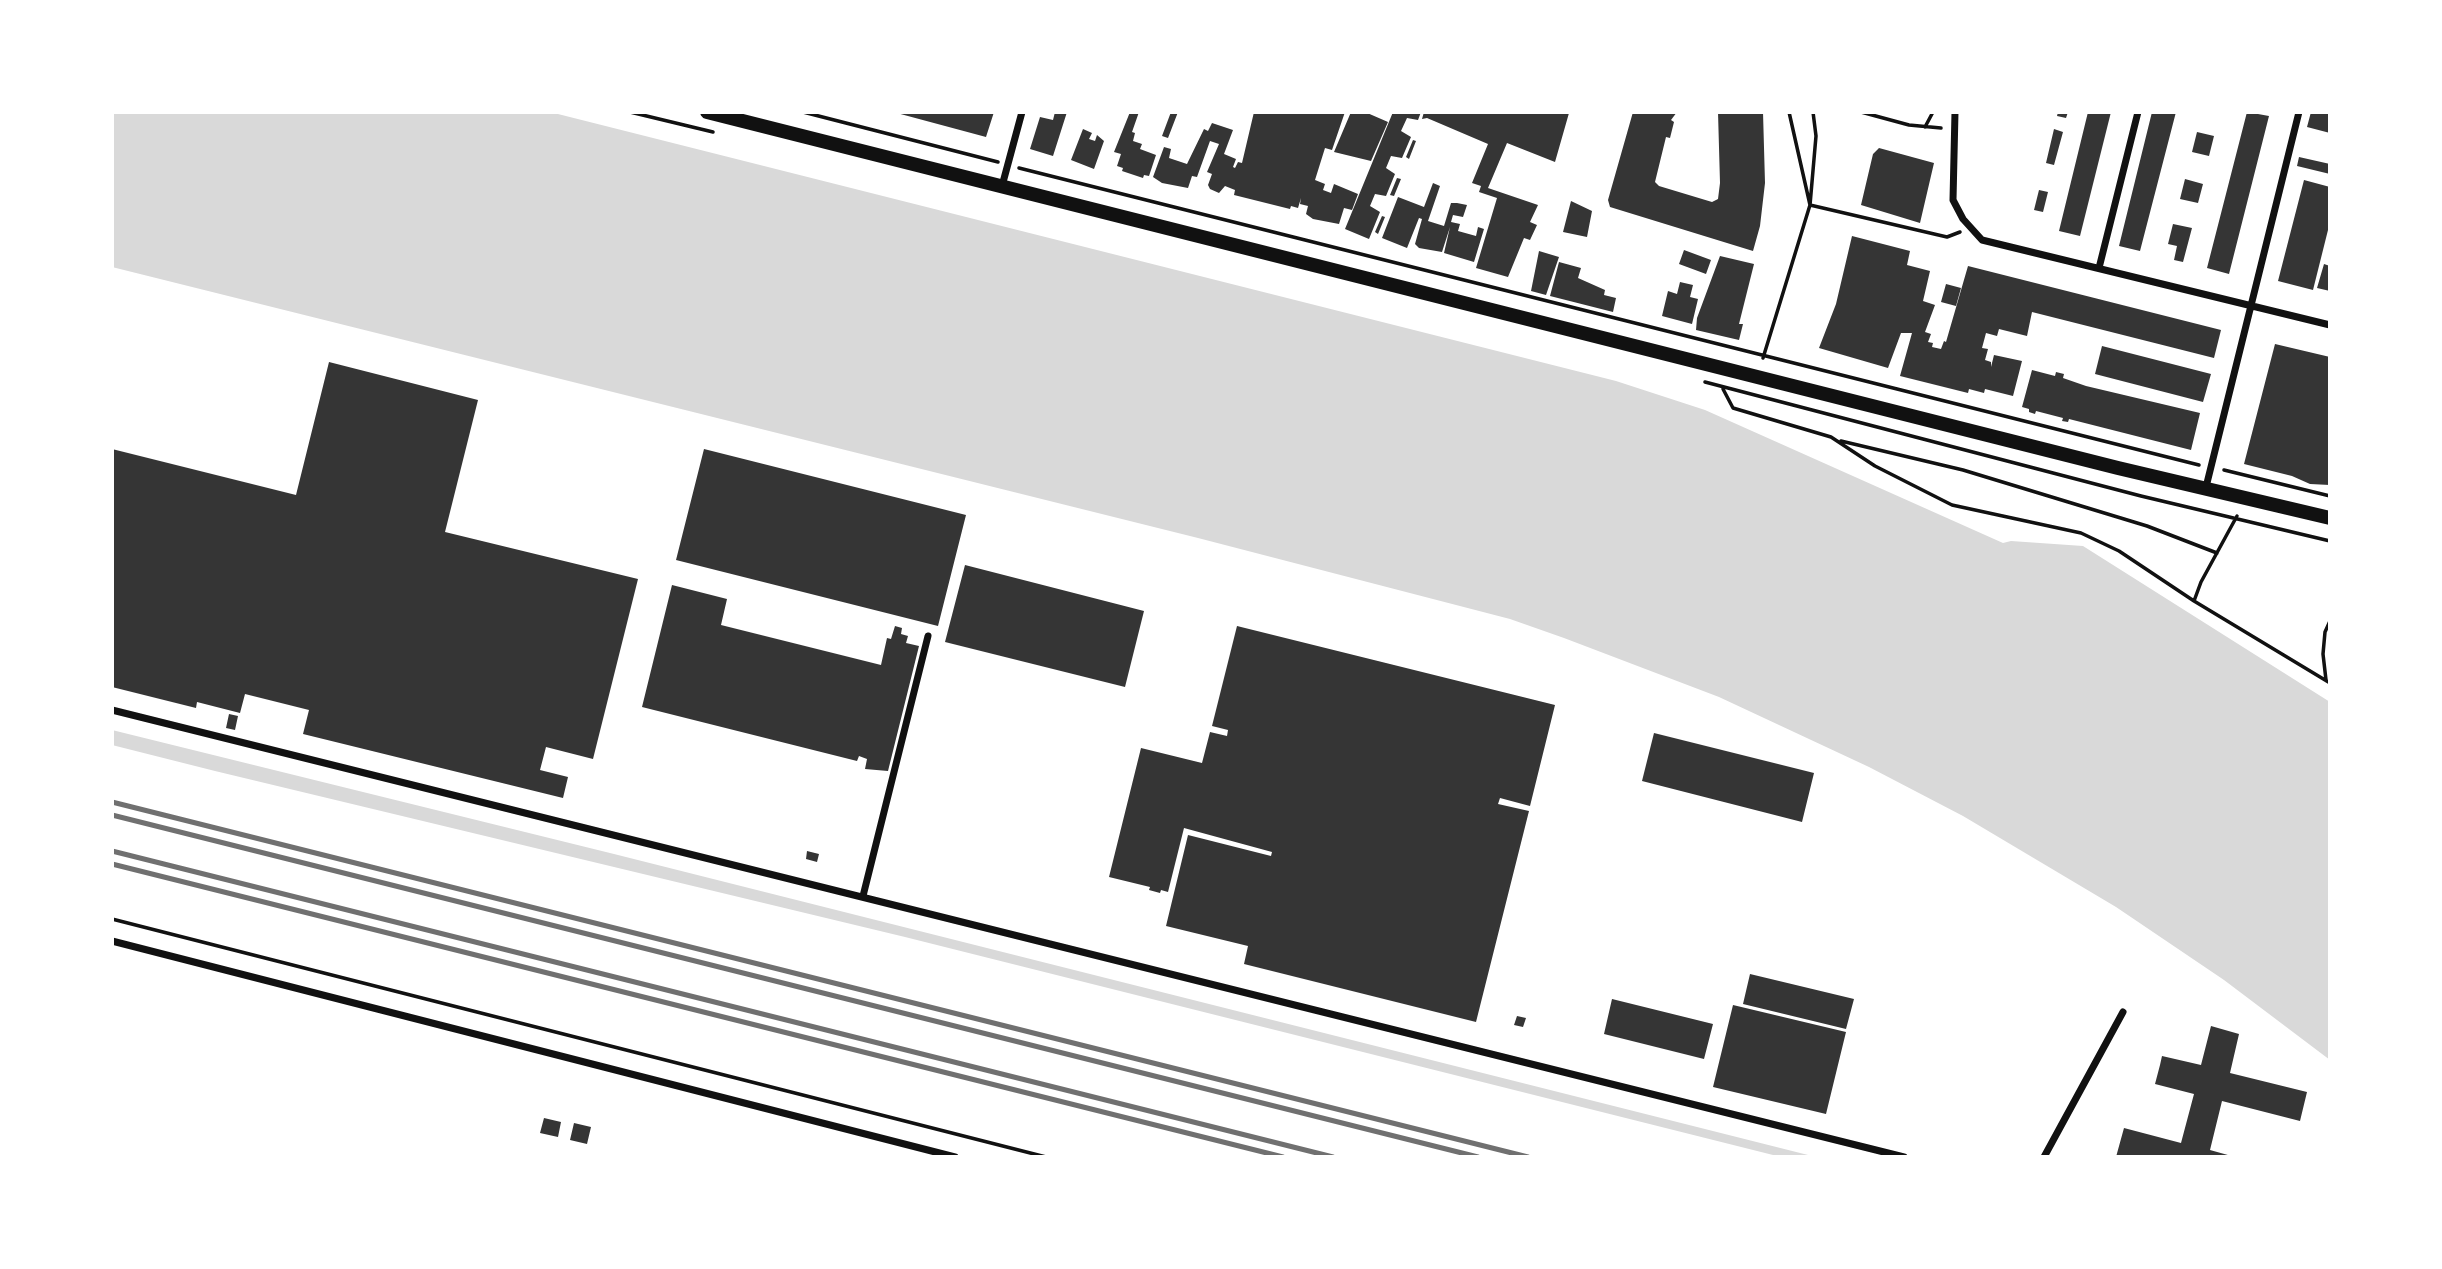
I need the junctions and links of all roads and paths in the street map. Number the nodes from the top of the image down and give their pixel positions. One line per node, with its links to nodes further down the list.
1 (707, 112): 14 (main road)
2 (803, 112): 13 (path)
3 (1022, 112): 13 (street)
4 (1789, 112): 15 (path)
5 (1812, 112): 15 (path)
6 (1861, 112): 11 (path)
7 (1933, 112): 11 (path)
8 (1955, 112): 12 (street)
9 (2138, 112): 17 (street)
10 (2299, 112): 18 (street)
11 (1925, 127): 12 (path)
12 (1954, 130): 16 (street)
13 (1008, 164): 14 (street); 20 (path)
14 (1002, 187): 21 (main road)
15 (1810, 205): 16 (path); 20 (path)
16 (1972, 228): 17 (street)
17 (2099, 268): 18 (street)
18 (2250, 305): 19 (street); 25 (street)
19 (2330, 325)
20 (1763, 356): 21 (path); 25 (path)
21 (1758, 378): 23 (path); 26 (main road)
22 (1723, 389): 24 (path)
23 (1754, 395)
24 (1837, 440): 32 (path); 33 (path)
25 (2210, 467): 26 (street); 28 (path)
26 (2206, 487): 30 (main road)
27 (2141, 496): 29 (path)
28 (2330, 496)
29 (2236, 517): 31 (path); 32 (path)
30 (2330, 518)
31 (2330, 541)
32 (2217, 553): 33 (path)
33 (2194, 601): 36 (path)
34 (2330, 621): 36 (path)
35 (928, 636): 38 (street)
36 (2328, 681)
37 (112, 710): 38 (street)
38 (863, 896): 44 (street)
39 (112, 919): 43 (path)
40 (112, 941): 42 (street)
41 (2123, 1012): 45 (street)
42 (955, 1157)
43 (1046, 1157)
44 (1904, 1157)
45 (2045, 1157)

